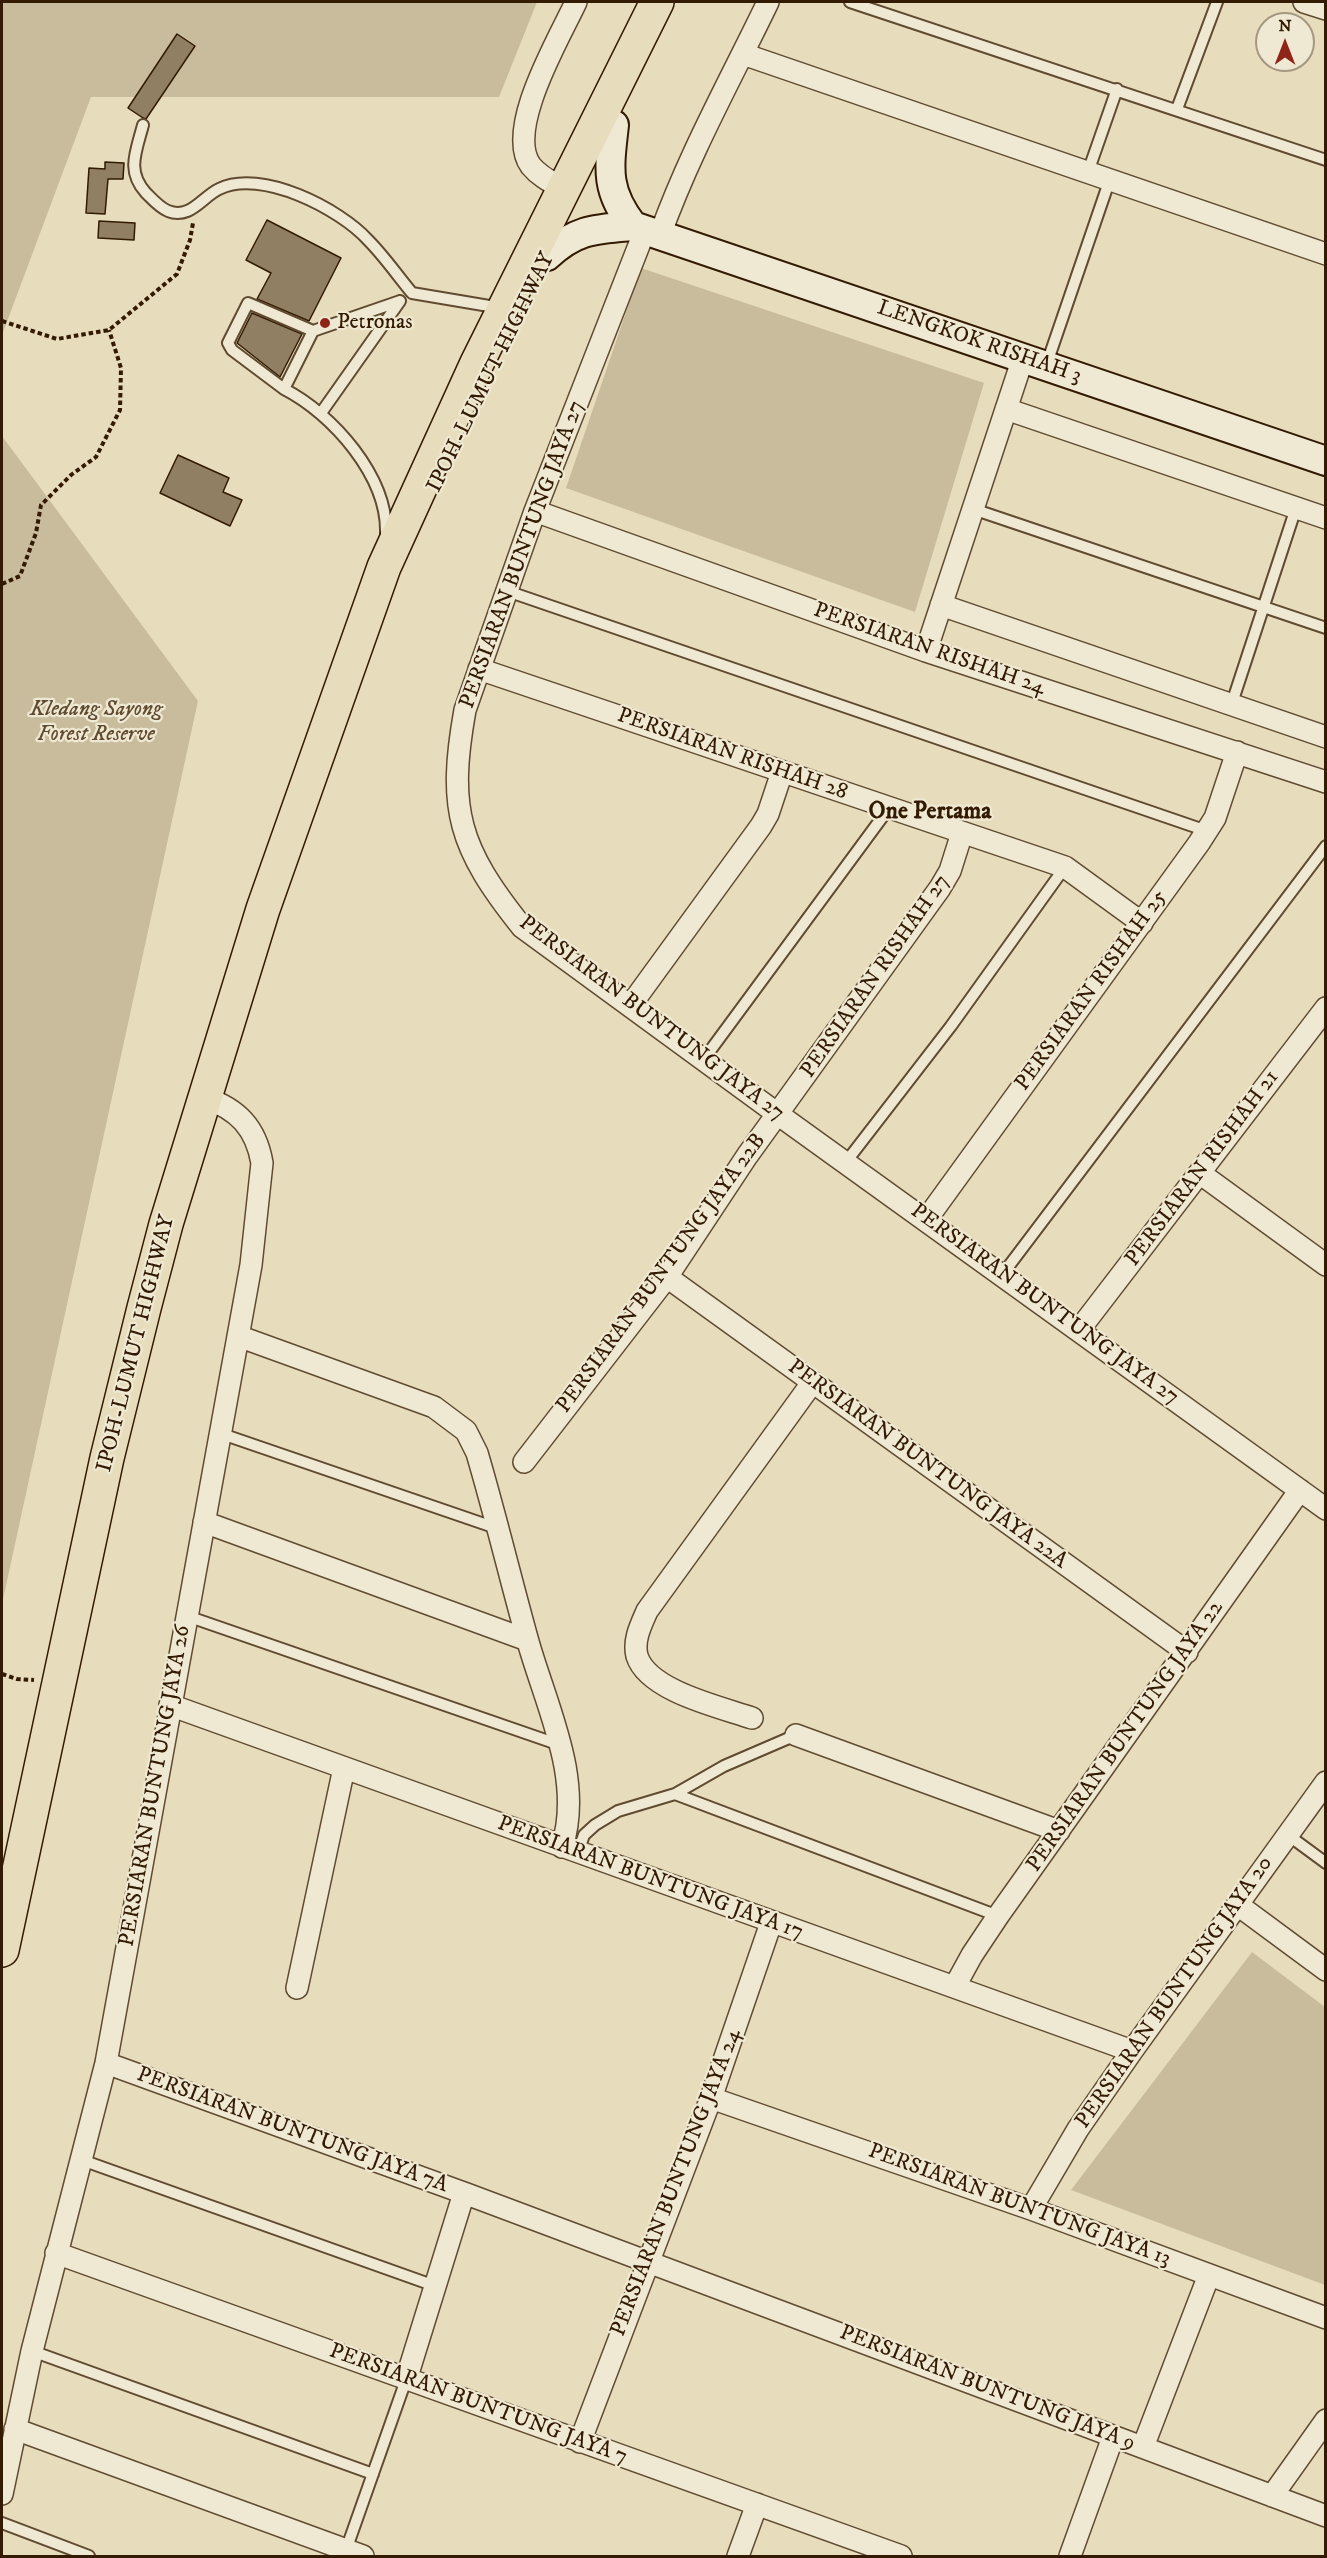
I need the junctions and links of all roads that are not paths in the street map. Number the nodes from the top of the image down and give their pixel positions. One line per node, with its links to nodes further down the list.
1 (576, 2): 17 (street)
2 (657, 2): 17 (highway, IPOH-LUMUT HIGHWAY)
3 (675, 2): 13 (highway, IPOH-LUMUT HIGHWAY)
4 (768, 2): 9 (street, PERSIARAN BUNTUNG JAYA 27)
5 (850, 2): 10 (lane)
6 (1217, 2): 11 (lane)
7 (1304, 2): 8 (street)
8 (1326, 9)
9 (743, 54): 15 (street); 18 (street, PERSIARAN BUNTUNG JAYA 27)
10 (1117, 89): 11 (lane); 15 (lane)
11 (1177, 109): 14 (lane)
12 (143, 125): 21 (lane)
13 (614, 125): 18 (street); 20 (highway, IPOH-LUMUT HIGHWAY)
14 (1326, 160)
15 (1088, 172): 16 (street)
16 (1110, 179): 19 (street); 25 (lane)
17 (565, 190): 23 (highway, IPOH-LUMUT HIGHWAY)
18 (646, 230): 20 (street, LENGKOK RISHAH 3); 25 (street, LENGKOK RISHAH 3); 32 (street, PERSIARAN BUNTUNG JAYA 27)
19 (1326, 254)
20 (547, 256): 43 (highway, IPOH-LUMUT HIGHWAY)
21 (412, 293): 22 (lane); 23 (lane)
22 (400, 301): 24 (lane); 28 (lane)
23 (504, 309): 34 (highway, IPOH-LUMUT HIGHWAY)
24 (313, 331): 26 (lane); 26 (lane)
25 (1034, 362): 27 (street); 29 (street, LENGKOK RISHAH 3)
26 (284, 389): 28 (lane)
27 (1006, 409): 30 (street); 31 (street)
28 (321, 413): 34 (lane)
29 (1326, 461)
30 (1296, 508): 33 (street); 37 (lane)
31 (973, 509): 36 (street); 37 (lane)
32 (535, 511): 35 (street, PERSIARAN BUNTUNG JAYA 27); 39 (street, PERSIARAN RISHAH 24)
33 (1326, 518)
34 (384, 567): 43 (highway, IPOH-LUMUT HIGHWAY)
35 (507, 591): 40 (street, PERSIARAN BUNTUNG JAYA 27); 48 (lane)
36 (941, 605): 39 (street); 41 (street)
37 (1263, 607): 38 (lane); 41 (lane)
38 (1326, 628)
39 (926, 651): 44 (street, PERSIARAN RISHAH 24)
40 (479, 669): 45 (street, PERSIARAN RISHAH 28); 53 (street, PERSIARAN BUNTUNG JAYA 27)
41 (1231, 706): 42 (street)
42 (1326, 737)
43 (319, 750): 56 (highway, IPOH-LUMUT HIGHWAY)
44 (1237, 752): 46 (street, PERSIARAN RISHAH 24); 48 (street, PERSIARAN RISHAH 25)
45 (782, 772): 47 (street, PERSIARAN RISHAH 28); 53 (street)
46 (1326, 782)
47 (889, 808): 49 (street, PERSIARAN RISHAH 28); 55 (lane)
48 (1207, 831): 52 (street, PERSIARAN RISHAH 25)
49 (962, 833): 51 (street, PERSIARAN RISHAH 28); 57 (street, PERSIARAN RISHAH 27)
50 (1326, 846): 62 (lane)
51 (1065, 867): 52 (street, PERSIARAN RISHAH 28); 58 (lane)
52 (1142, 923): 60 (street, PERSIARAN RISHAH 25)
53 (630, 1006): 55 (street, PERSIARAN BUNTUNG JAYA 27)
54 (1326, 1008): 59 (street, PERSIARAN RISHAH 21)
55 (704, 1059): 57 (street, PERSIARAN BUNTUNG JAYA 27)
56 (205, 1098): 65 (street, PERSIARAN BUNTUNG JAYA 26); 90 (highway, IPOH-LUMUT HIGHWAY)
57 (779, 1115): 58 (street, PERSIARAN BUNTUNG JAYA 27); 63 (street, PERSIARAN BUNTUNG JAYA 22B)
58 (846, 1162): 60 (street, PERSIARAN BUNTUNG JAYA 27)
59 (1201, 1174): 61 (street); 64 (street, PERSIARAN RISHAH 21)
60 (926, 1220): 62 (street, PERSIARAN BUNTUNG JAYA 27)
61 (1326, 1265)
62 (1002, 1275): 64 (street, PERSIARAN BUNTUNG JAYA 27)
63 (667, 1277): 66 (street, PERSIARAN BUNTUNG JAYA 22A); 68 (street, PERSIARAN BUNTUNG JAYA 22B)
64 (1079, 1330): 69 (street, PERSIARAN BUNTUNG JAYA 27)
65 (238, 1336): 67 (street, PERSIARAN BUNTUNG JAYA 26); 72 (street)
66 (812, 1383): 75 (street, PERSIARAN BUNTUNG JAYA 22A); 77 (street)
67 (222, 1434): 71 (street, PERSIARAN BUNTUNG JAYA 26); 72 (lane)
68 (524, 1462)
69 (1300, 1490): 70 (street, PERSIARAN BUNTUNG JAYA 27); 75 (street, PERSIARAN BUNTUNG JAYA 22)
70 (1326, 1509)
71 (204, 1522): 73 (street, PERSIARAN BUNTUNG JAYA 26); 74 (street)
72 (499, 1529): 74 (street)
73 (187, 1616): 76 (street, PERSIARAN BUNTUNG JAYA 26); 79 (lane)
74 (527, 1640): 79 (street)
75 (1187, 1652): 83 (street, PERSIARAN BUNTUNG JAYA 22)
76 (170, 1705): 80 (street, PERSIARAN BUNTUNG JAYA 17); 95 (street, PERSIARAN BUNTUNG JAYA 26)
77 (752, 1718)
78 (796, 1735): 82 (lane); 83 (street)
79 (560, 1745): 85 (street)
80 (344, 1768): 85 (street, PERSIARAN BUNTUNG JAYA 17); 93 (street)
81 (1326, 1782): 84 (street, PERSIARAN BUNTUNG JAYA 20)
82 (675, 1794): 85 (lane); 88 (lane)
83 (1059, 1831): 88 (street, PERSIARAN BUNTUNG JAYA 22)
84 (1288, 1835): 86 (lane); 87 (street, PERSIARAN BUNTUNG JAYA 20)
85 (570, 1850): 89 (street, PERSIARAN BUNTUNG JAYA 17)
86 (1326, 1863)
87 (1238, 1905): 91 (street); 94 (street, PERSIARAN BUNTUNG JAYA 20)
88 (998, 1916): 92 (street, PERSIARAN BUNTUNG JAYA 22)
89 (771, 1923): 92 (street, PERSIARAN BUNTUNG JAYA 17); 96 (street, PERSIARAN BUNTUNG JAYA 24)
90 (2, 1950)
91 (1326, 1970)
92 (955, 1986): 94 (street, PERSIARAN BUNTUNG JAYA 17)
93 (297, 1988)
94 (1132, 2051): 99 (street, PERSIARAN BUNTUNG JAYA 20)
95 (105, 2063): 97 (street, PERSIARAN BUNTUNG JAYA 26); 98 (street, PERSIARAN BUNTUNG JAYA 7A)
96 (711, 2098): 99 (street, PERSIARAN BUNTUNG JAYA 13); 101 (street, PERSIARAN BUNTUNG JAYA 24)
97 (79, 2158): 100 (street, PERSIARAN BUNTUNG JAYA 26); 103 (lane)
98 (464, 2193): 101 (street, PERSIARAN BUNTUNG JAYA 9); 103 (street, PERSIARAN BUNTUNG JAYA 7A)
99 (1031, 2209): 102 (street, PERSIARAN BUNTUNG JAYA 13)
100 (56, 2253): 105 (street, PERSIARAN BUNTUNG JAYA 26); 106 (street, PERSIARAN BUNTUNG JAYA 7)
101 (648, 2262): 109 (street, PERSIARAN BUNTUNG JAYA 9); 110 (street, PERSIARAN BUNTUNG JAYA 24)
102 (1209, 2275): 104 (street, PERSIARAN BUNTUNG JAYA 13); 111 (street)
103 (435, 2286): 106 (street, PERSIARAN BUNTUNG JAYA 7A)
104 (1326, 2318)
105 (32, 2351): 108 (street, PERSIARAN BUNTUNG JAYA 26); 112 (lane)
106 (406, 2380): 110 (street, PERSIARAN BUNTUNG JAYA 7); 112 (lane)
107 (1326, 2420): 114 (street)
108 (15, 2429): 113 (street, PERSIARAN BUNTUNG JAYA 26); 118 (street)
109 (1113, 2437): 111 (street, PERSIARAN BUNTUNG JAYA 9); 122 (street)
110 (580, 2442): 115 (street, PERSIARAN BUNTUNG JAYA 7)
111 (1143, 2447): 114 (street, PERSIARAN BUNTUNG JAYA 9)
112 (373, 2474): 118 (lane)
113 (2, 2494)
114 (1272, 2496): 116 (street, PERSIARAN BUNTUNG JAYA 9)
115 (757, 2504): 120 (street); 121 (street, PERSIARAN BUNTUNG JAYA 7)
116 (1326, 2516)
117 (2, 2523): 119 (lane)
118 (351, 2554)
119 (89, 2556)
120 (738, 2556)
121 (901, 2556)
122 (1070, 2556)

